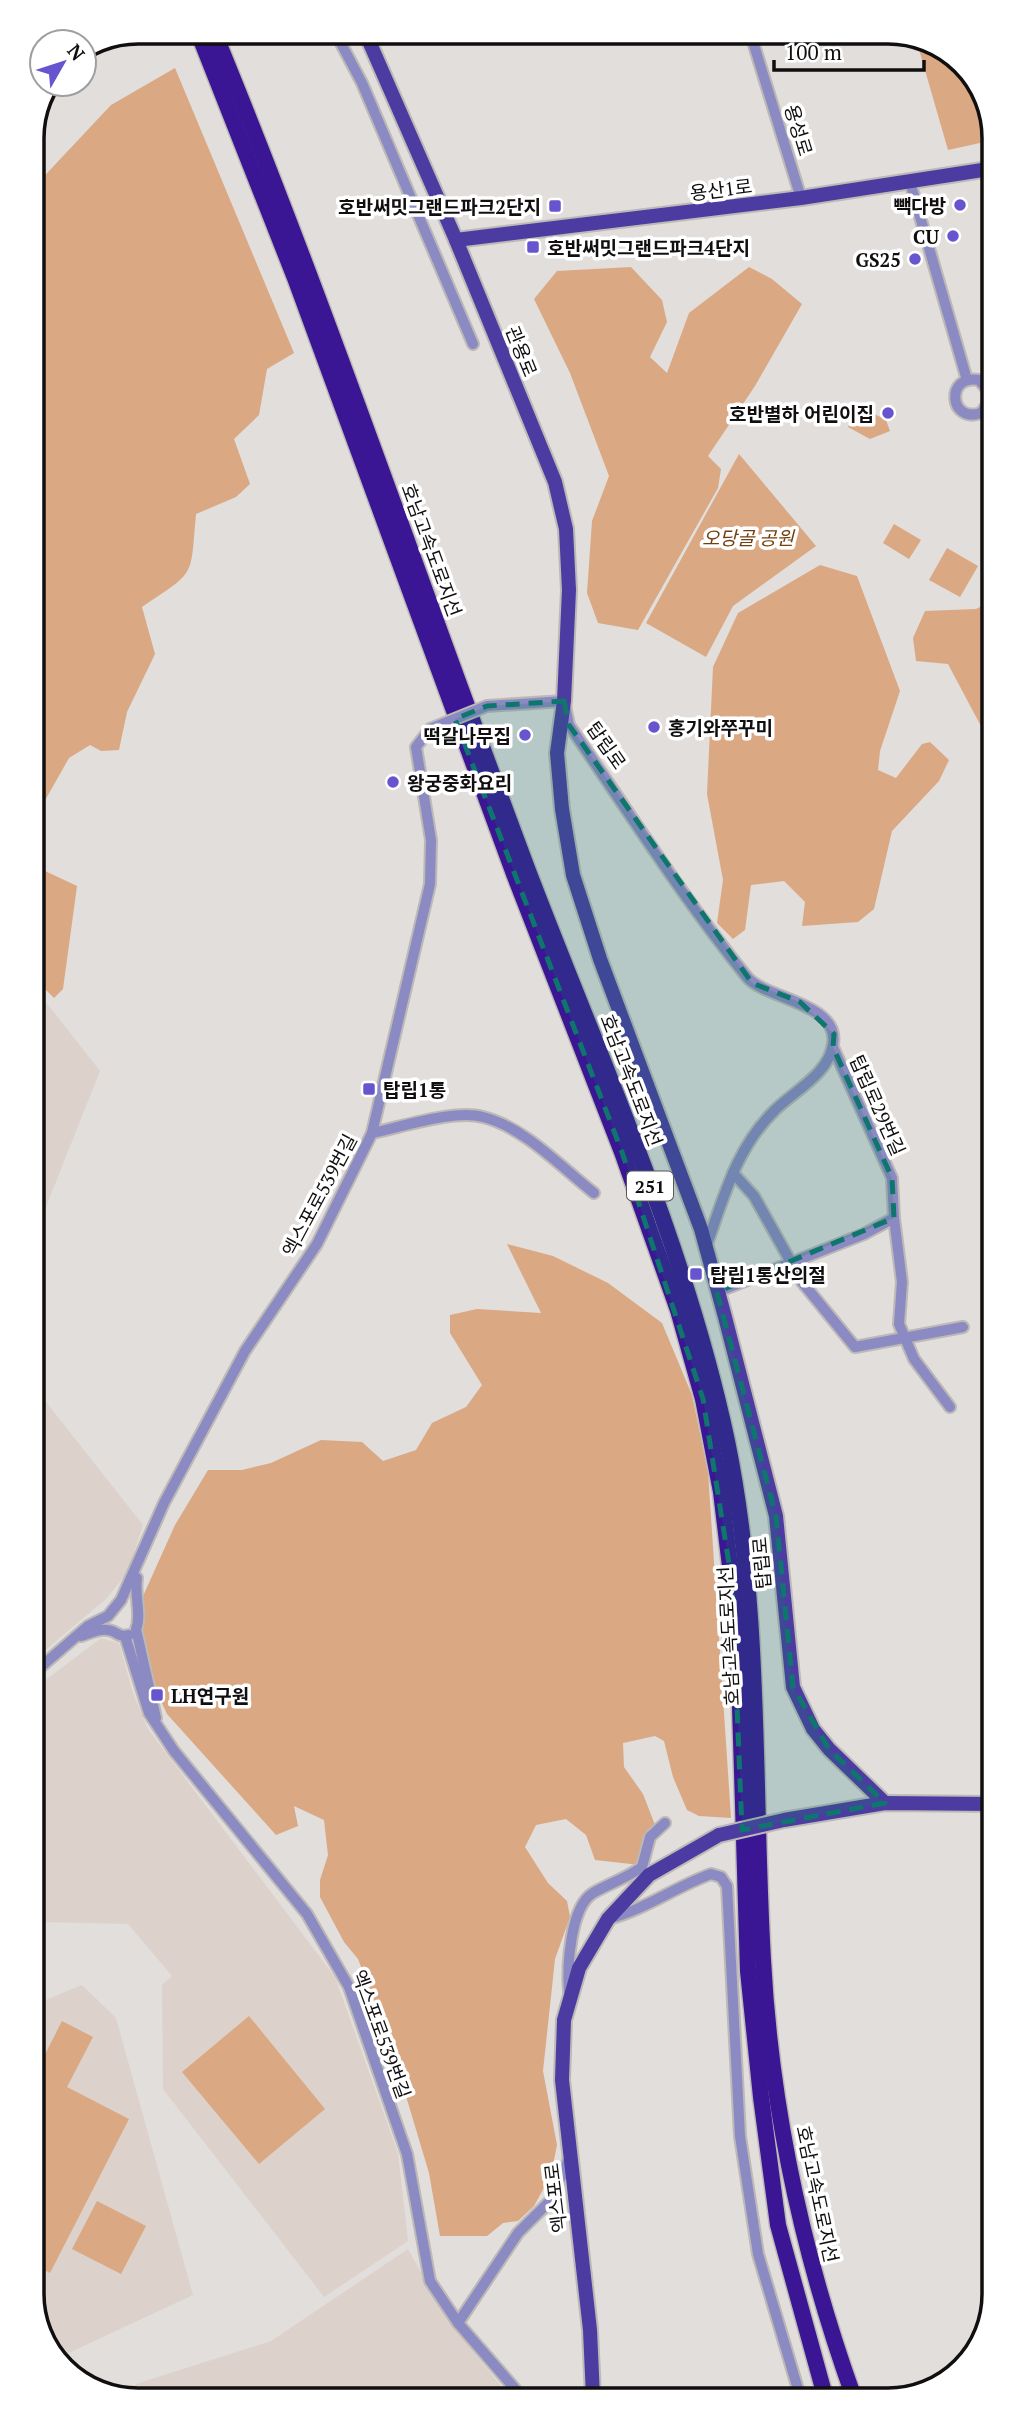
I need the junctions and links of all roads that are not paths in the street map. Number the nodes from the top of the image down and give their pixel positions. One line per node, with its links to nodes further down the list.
1 (203, 44): 46 (highway, 호남고속도로지선 / 251)
2 (219, 44): 47 (highway, 호남고속도로지선 / 251)
3 (341, 44): 10 (street)
4 (370, 44): 9 (main road, 관용로)
5 (754, 44): 8 (street, 용성로)
6 (982, 170): 7 (main road, 용산1로)
7 (910, 182): 8 (main road, 용산1로); 11 (street)
8 (801, 198): 9 (main road, 용산1로)
9 (456, 240): 14 (main road, 관용로)
10 (473, 344)
11 (967, 380): 12 (street); 13 (street)
12 (982, 384)
13 (982, 412)
14 (564, 701): 15 (street, 탑립로); 16 (street, 엑스포로539번길, bridge); 20 (main road, 탑립로)
15 (833, 1047): 17 (street); 19 (street, 탑립로29번길)
16 (372, 1133): 18 (street); 26 (street, 엑스포로539번길)
17 (733, 1173): 20 (street); 21 (street)
18 (594, 1193)
19 (894, 1218): 21 (street); 24 (street, 탑립로29번길)
20 (706, 1247): 22 (main road, 탑립로)
21 (792, 1264): 22 (street); 24 (street)
22 (717, 1292): 36 (main road, 탑립로)
23 (963, 1327): 24 (street)
24 (905, 1340): 25 (street, 탑립로29번길)
25 (950, 1407)
26 (138, 1566): 27 (street); 28 (street)
27 (117, 1605): 28 (street); 29 (street)
28 (136, 1611): 30 (street)
29 (107, 1616): 31 (street); 33 (street)
30 (136, 1629): 32 (street); 35 (street)
31 (110, 1630): 32 (street); 33 (street)
32 (125, 1636): 35 (street)
33 (79, 1637): 34 (street)
34 (44, 1665)
35 (156, 1721): 42 (street, 엑스포로539번길)
36 (885, 1803): 37 (main road); 39 (main road, 엑스포로, bridge)
37 (982, 1804)
38 (665, 1823): 40 (street, 엑스포로)
39 (608, 1919): 40 (main road, 엑스포로); 45 (street)
40 (570, 1994): 41 (main road, 엑스포로)
41 (570, 2156): 42 (street); 44 (main road, 엑스포로)
42 (458, 2323): 43 (street, 엑스포로539번길)
43 (514, 2388)
44 (593, 2388)
45 (798, 2388)
46 (823, 2388)
47 (850, 2388)

